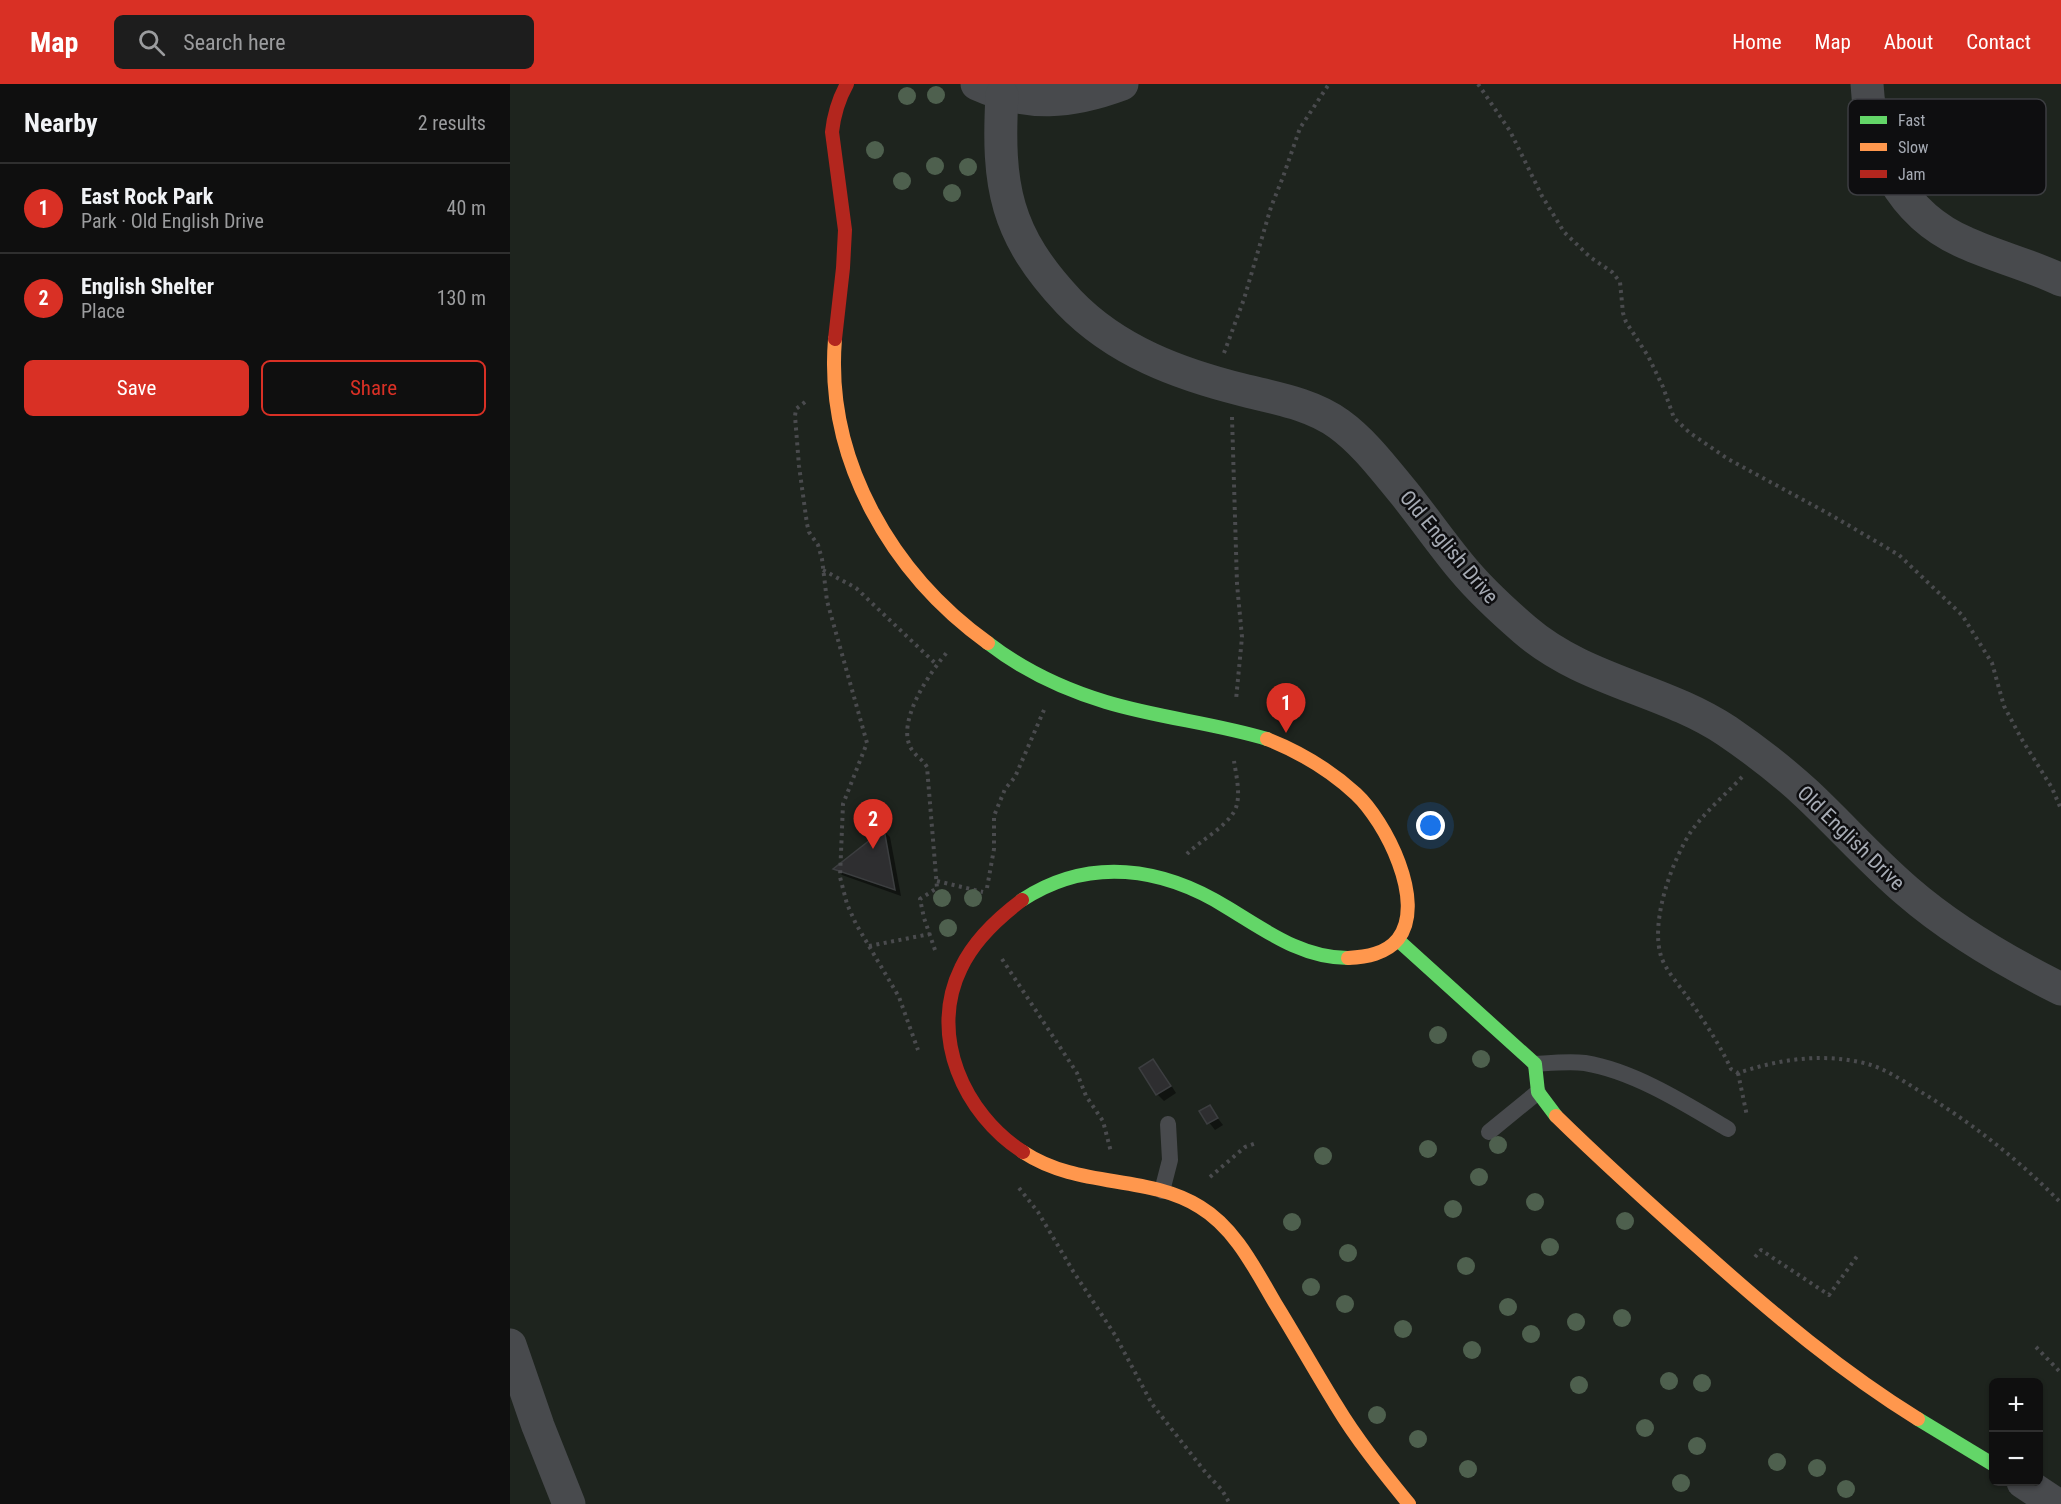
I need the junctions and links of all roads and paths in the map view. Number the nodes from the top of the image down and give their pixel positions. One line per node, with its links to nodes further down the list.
1 (847, 84): 12 (street)
2 (1122, 84): 6 (street)
3 (1329, 84): 10 (path)
4 (1478, 84): 17 (path)
5 (1867, 84): 7 (street)
6 (989, 89): 10 (street, Old English Drive)
7 (1869, 99)
8 (1905, 195): 9 (street)
9 (2061, 280)
10 (1226, 386): 15 (path); 16 (street, Old English Drive)
11 (823, 570): 13 (path)
12 (969, 630): 13 (path); 14 (street)
13 (937, 664): 18 (path)
14 (1056, 685): 15 (street); 18 (path)
15 (1232, 728): 19 (path); 23 (street)
16 (1761, 755): 25 (street, Old English Drive); 27 (path)
17 (2061, 809)
18 (937, 881): 20 (path)
19 (1174, 882): 22 (street); 23 (street)
20 (924, 918)
21 (930, 934): 24 (path)
22 (983, 934): 34 (path); 34 (street)
23 (1399, 940): 26 (street)
24 (869, 946)
25 (2061, 989)
26 (1535, 1064): 28 (street); 31 (lane)
27 (1738, 1073): 29 (path); 37 (path)
28 (1538, 1092): 32 (lane); 43 (street)
29 (1744, 1102)
30 (1168, 1124): 35 (lane)
31 (1728, 1129)
32 (1489, 1132)
33 (1256, 1143): 36 (path)
34 (1112, 1181): 35 (street)
35 (1162, 1191): 36 (street)
36 (1191, 1201): 46 (street)
37 (2061, 1203)
38 (1759, 1252): 39 (path)
39 (1858, 1255)
40 (510, 1345): 45 (street)
41 (2036, 1347): 42 (path)
42 (2061, 1372)
43 (1989, 1462)
44 (2029, 1486): 47 (street)
45 (570, 1504)
46 (1409, 1504)
47 (2056, 1504)

